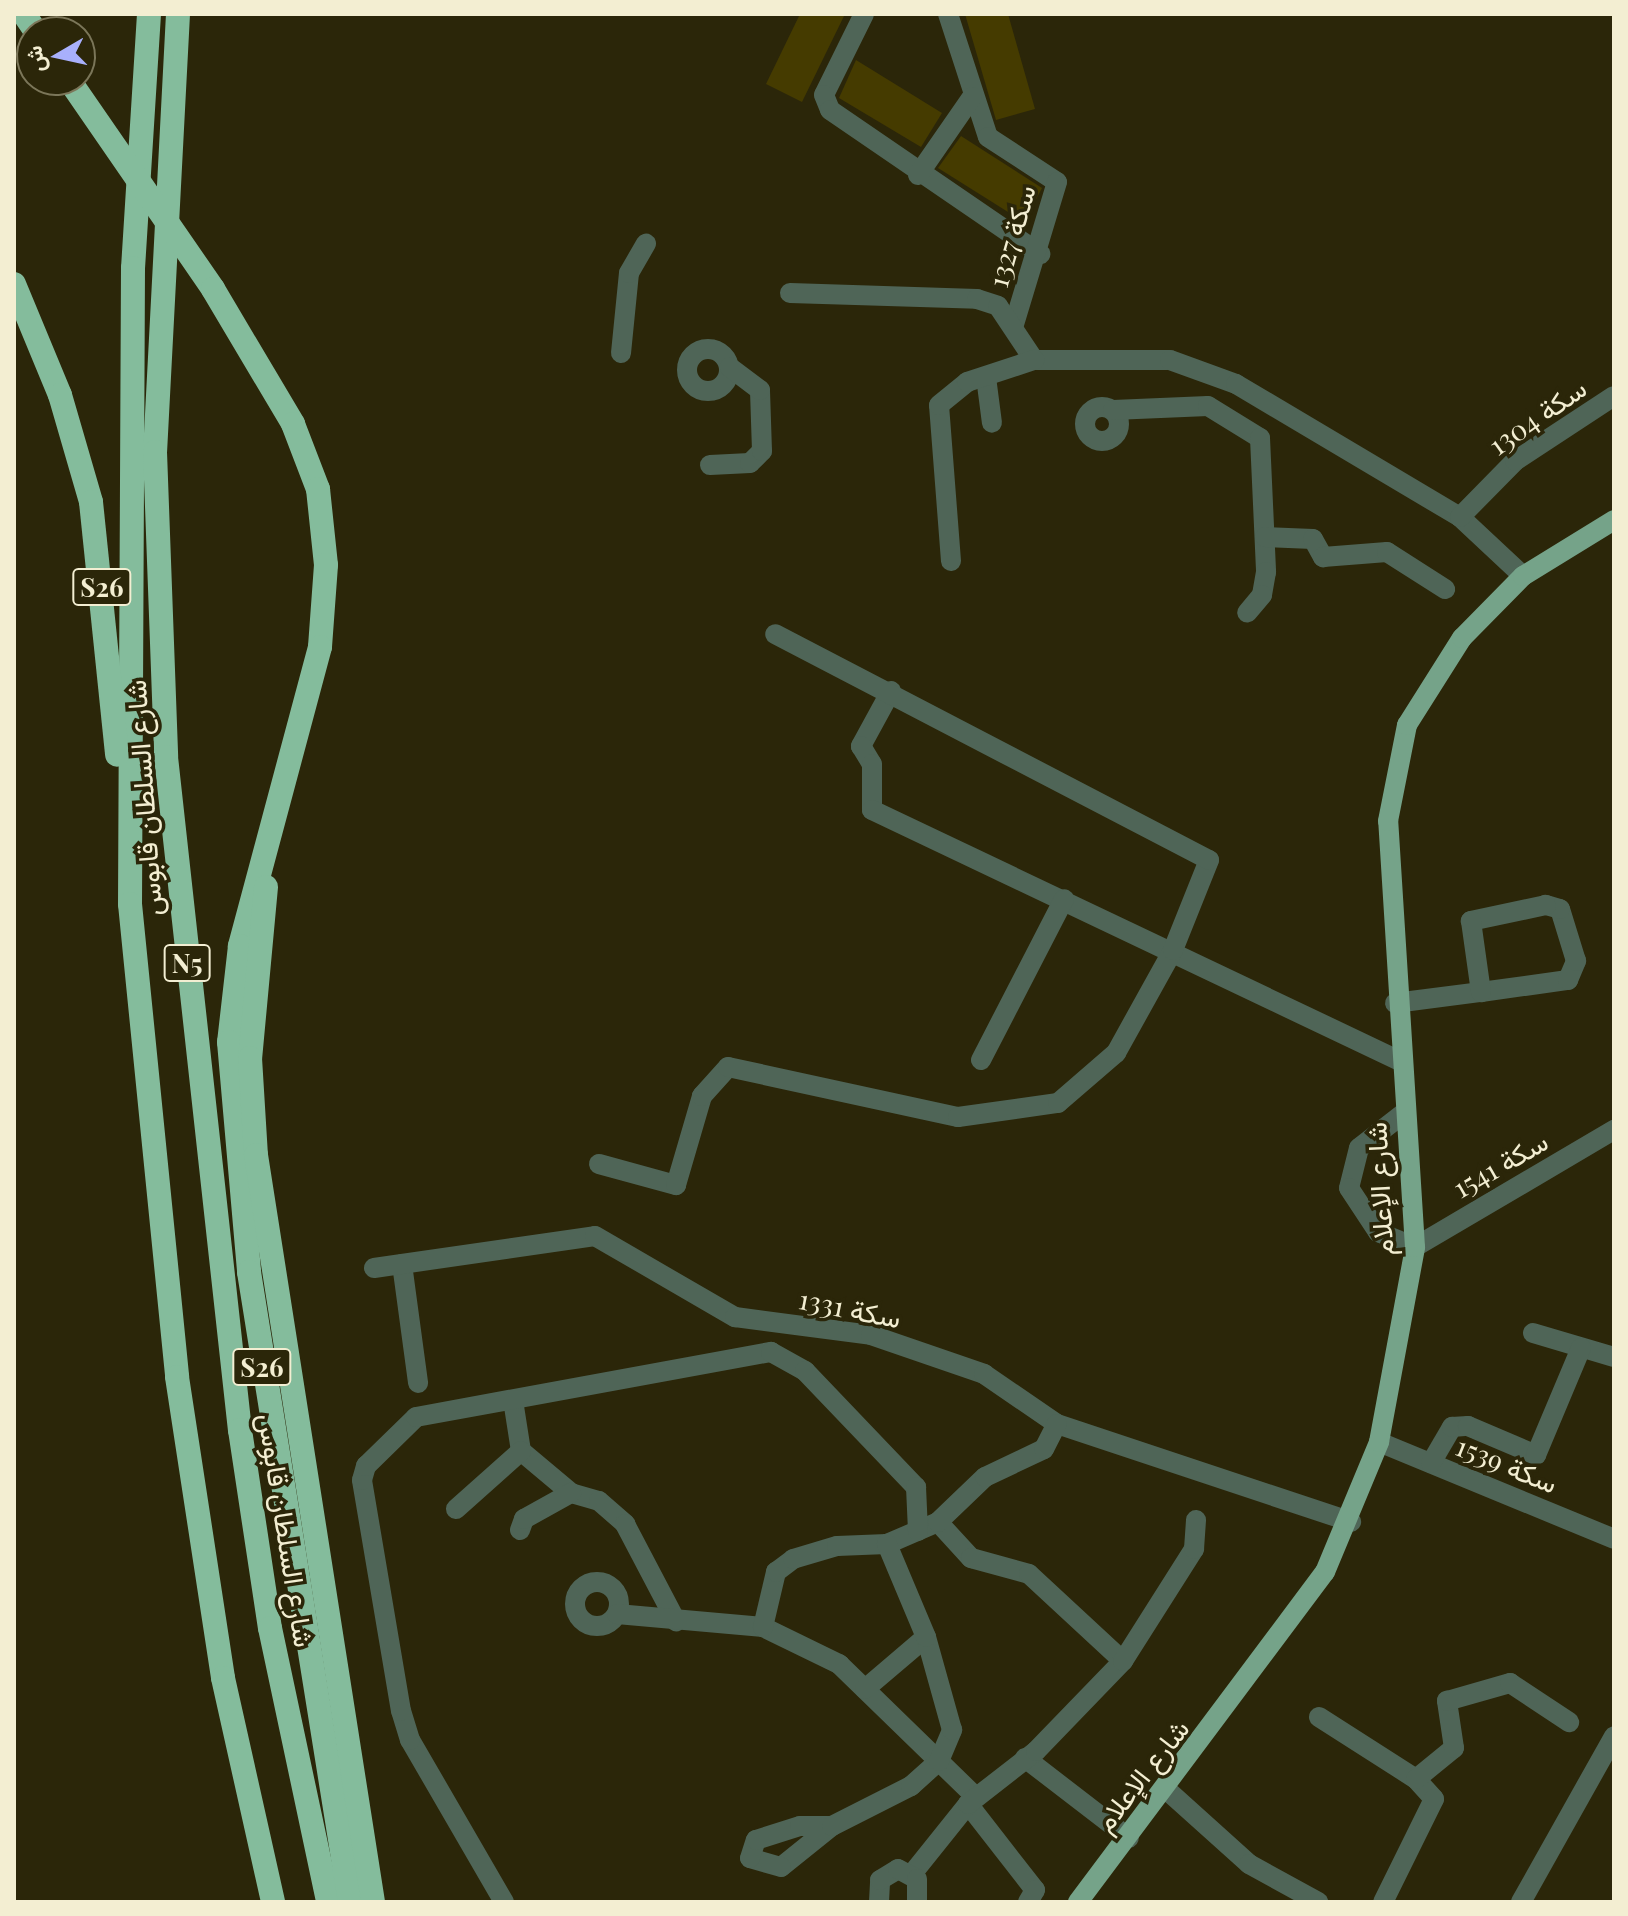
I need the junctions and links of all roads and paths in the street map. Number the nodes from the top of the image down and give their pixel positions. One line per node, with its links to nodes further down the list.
1 (149, 14): 32 (highway, شارع السلطان قابوس / N5)
2 (178, 14): 80 (highway, شارع السلطان قابوس / N5)
3 (864, 14): 7 (street)
4 (948, 14): 6 (street, سكة 1327)
5 (80, 96): 30 (highway, S26)
6 (972, 97): 7 (street); 9 (street, سكة 1327)
7 (918, 175): 9 (street)
8 (646, 244): 13 (street)
9 (1040, 254): 12 (street, سكة 1327)
10 (14, 284): 32 (highway, S26)
11 (790, 293): 12 (street)
12 (1014, 324): 14 (street)
13 (621, 353)
14 (1034, 360): 16 (street); 21 (street)
15 (730, 367): 20 (street)
16 (986, 377): 19 (street); 24 (street)
17 (1614, 396): 21 (street, سكة 1304)
18 (1113, 410): 23 (street)
19 (992, 423)
20 (710, 465)
21 (1460, 517): 25 (street)
22 (1614, 520): 25 (main road, شارع الإعلام)
23 (1265, 537): 26 (street); 27 (street)
24 (951, 561)
25 (1523, 576): 35 (main road, شارع الإعلام)
26 (1445, 589)
27 (1247, 613)
28 (775, 634): 29 (street)
29 (891, 691): 31 (street); 33 (street)
30 (268, 832): 81 (highway, S26); 82 (highway)
31 (1064, 899): 33 (street); 36 (street)
32 (130, 904): 79 (highway, شارع السلطان قابوس / N5)
33 (1173, 950): 37 (street); 40 (street)
34 (1481, 992): 34 (street); 35 (street)
35 (1395, 1003): 37 (main road, شارع الإعلام)
36 (981, 1060)
37 (1400, 1061): 38 (main road, شارع الإعلام)
38 (1404, 1113): 41 (main road, شارع الإعلام); 41 (street)
39 (1614, 1130): 41 (street, سكة 1541)
40 (599, 1164)
41 (1415, 1247): 50 (main road, شارع الإعلام)
42 (402, 1264): 43 (street, سكة 1331); 47 (street); 49 (street, سكة 1331)
43 (374, 1268)
44 (1533, 1333): 45 (street)
45 (1581, 1348): 46 (street); 52 (street)
46 (1614, 1357)
47 (418, 1383)
48 (513, 1400): 51 (street); 59 (street); 83 (street)
49 (1057, 1424): 56 (street); 57 (street, سكة 1331)
50 (1379, 1442): 52 (street, سكة 1539); 57 (main road, شارع الإعلام)
51 (521, 1451): 53 (street); 54 (street)
52 (1431, 1463): 60 (street, سكة 1539)
53 (571, 1493): 58 (street); 63 (street)
54 (456, 1509)
55 (1196, 1520): 66 (street)
56 (938, 1522): 59 (street); 66 (street)
57 (1351, 1522): 74 (main road, شارع الإعلام)
58 (520, 1530)
59 (918, 1531): 61 (street)
60 (1614, 1539)
61 (887, 1544): 64 (street); 65 (street)
62 (617, 1614): 63 (street)
63 (676, 1621): 64 (street)
64 (763, 1627): 67 (street)
65 (926, 1637): 67 (street); 72 (street)
66 (1123, 1661): 71 (street)
67 (865, 1689): 72 (street)
68 (1319, 1717): 73 (street)
69 (1569, 1722): 73 (street)
70 (1614, 1736): 90 (street)
71 (1025, 1758): 75 (street); 77 (street)
72 (939, 1761): 75 (street); 76 (street)
73 (1416, 1779): 89 (street)
74 (1168, 1791): 77 (main road, شارع الإعلام); 88 (street)
75 (972, 1800): 78 (street); 86 (street)
76 (832, 1826)
77 (1129, 1838): 87 (main road, شارع الإعلام)
78 (912, 1874): 84 (street); 85 (street)
79 (273, 1902)
80 (328, 1902)
81 (350, 1902)
82 (373, 1902)
83 (504, 1902)
84 (879, 1902)
85 (917, 1902)
86 (1028, 1902)
87 (1078, 1902)
88 (1318, 1902)
89 (1383, 1902)
90 (1521, 1902)

